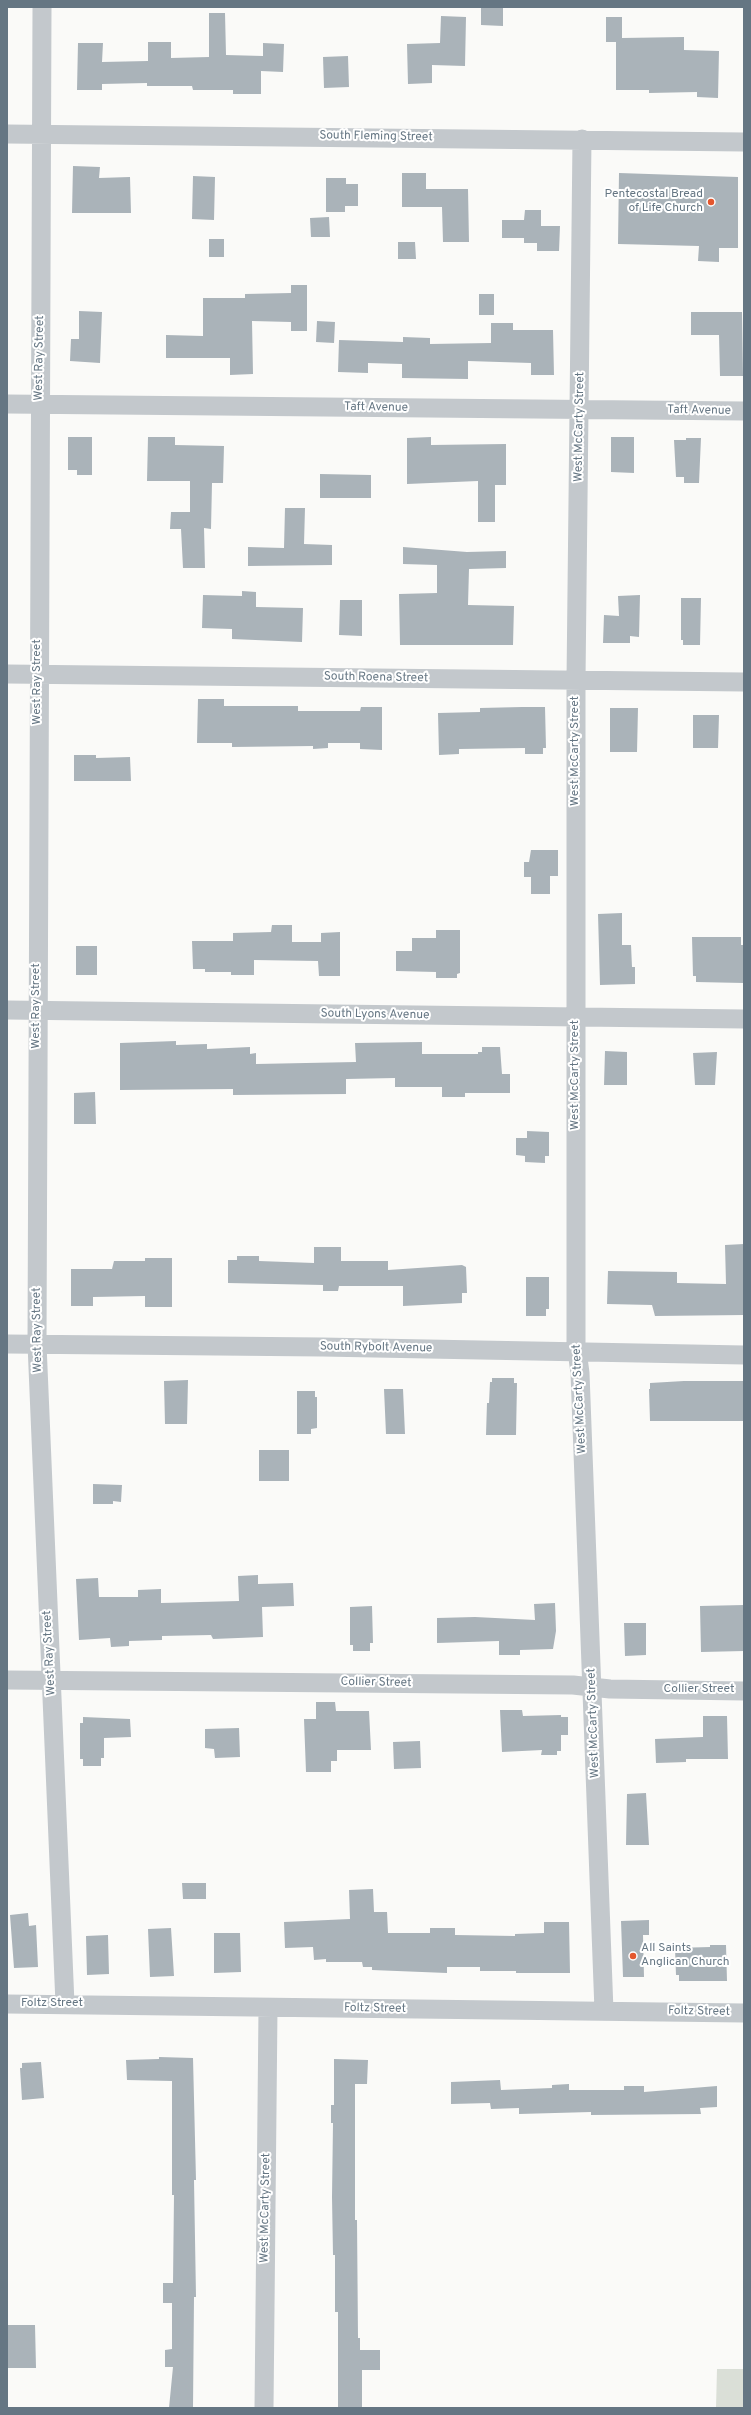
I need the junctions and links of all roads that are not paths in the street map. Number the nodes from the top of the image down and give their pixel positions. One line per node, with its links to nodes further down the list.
1 (42, 7): 3 (street, West Ray Street)
2 (7, 134): 3 (street, South Fleming Street)
3 (42, 134): 4 (street, South Fleming Street); 7 (street, West Ray Street)
4 (582, 139): 5 (street, South Fleming Street); 8 (street, West McCarty Street)
5 (744, 142)
6 (7, 404): 7 (street, Taft Avenue)
7 (39, 404): 8 (street, Taft Avenue); 11 (street, West Ray Street)
8 (580, 410): 9 (street, Taft Avenue); 12 (street, West McCarty Street)
9 (744, 411)
10 (7, 674): 11 (street, South Roena Street)
11 (38, 675): 12 (street, South Roena Street); 15 (street, West Ray Street)
12 (576, 680): 13 (street, South Roena Street); 16 (street, West McCarty Street)
13 (744, 682)
14 (7, 1010): 15 (street, South Lyons Avenue)
15 (37, 1011): 16 (street, South Lyons Avenue); 19 (street, West Ray Street)
16 (576, 1018): 17 (street, South Lyons Avenue); 20 (street, West McCarty Street)
17 (744, 1019)
18 (7, 1344): 19 (street, South Rybolt Avenue)
19 (37, 1344): 20 (street, South Rybolt Avenue); 23 (street, West Ray Street)
20 (578, 1353): 21 (street, South Rybolt Avenue); 24 (street, West McCarty Street)
21 (744, 1355)
22 (7, 1680): 23 (street, Collier Street)
23 (52, 1680): 24 (street, Collier Street); 27 (street, West Ray Street)
24 (592, 1687): 25 (street, Collier Street); 29 (street, West McCarty Street)
25 (744, 1691)
26 (7, 2004): 27 (street, Foltz Street)
27 (65, 2004): 28 (street, Foltz Street)
28 (268, 2008): 29 (street, Foltz Street); 31 (street, West McCarty Street)
29 (604, 2011): 30 (street, Foltz Street)
30 (744, 2013)
31 (264, 2408)

